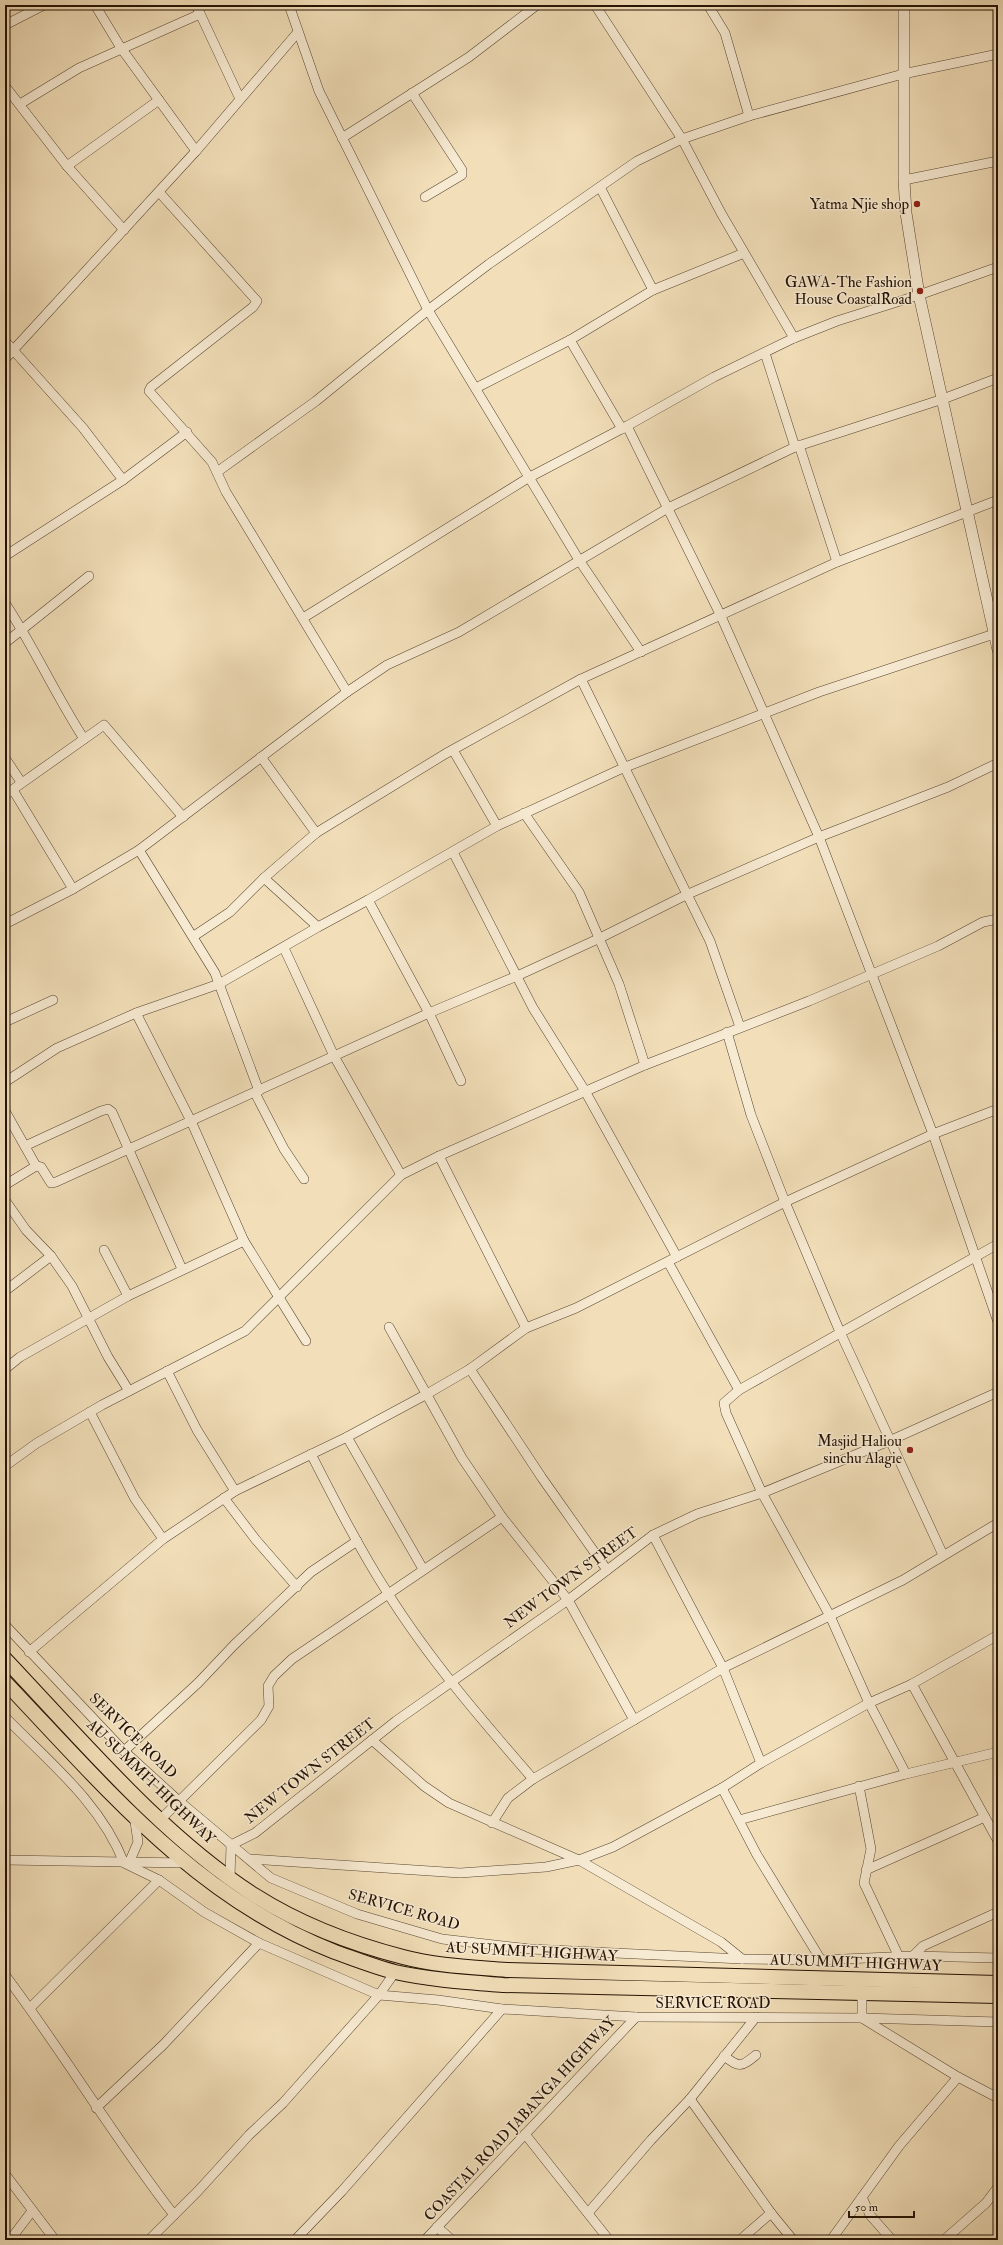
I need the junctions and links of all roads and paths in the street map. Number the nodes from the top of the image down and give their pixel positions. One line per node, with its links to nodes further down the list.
1 (44, 5): 10 (street)
2 (95, 5): 12 (street)
3 (196, 5): 9 (street)
4 (289, 5): 11 (street)
5 (537, 5): 16 (street)
6 (595, 5): 22 (street)
7 (904, 5): 14 (street)
8 (711, 6): 20 (street)
9 (200, 14): 12 (street); 17 (street)
10 (5, 25)
11 (298, 32): 17 (street); 21 (street)
12 (121, 48): 18 (street); 19 (street)
13 (998, 54): 14 (street)
14 (903, 74): 20 (street); 26 (street)
15 (5, 86): 19 (street)
16 (412, 93): 21 (street); 29 (street)
17 (240, 98): 23 (street)
18 (159, 100): 23 (street); 25 (street)
19 (20, 104): 25 (street)
20 (749, 116): 22 (street)
21 (342, 138): 35 (street)
22 (682, 139): 27 (street); 31 (street)
23 (196, 151): 28 (street)
24 (998, 161): 26 (street)
25 (67, 166): 30 (street)
26 (904, 180): 34 (street)
27 (600, 187): 33 (street); 35 (street)
28 (159, 192): 30 (street); 46 (street)
29 (425, 197)
30 (124, 230): 39 (street)
31 (744, 254): 33 (street); 36 (street)
32 (998, 267): 34 (street)
33 (653, 290): 37 (street)
34 (919, 295): 36 (street); 44 (street)
35 (428, 310): 43 (street); 48 (street)
36 (794, 338): 40 (street)
37 (570, 340): 43 (street); 45 (street)
38 (5, 341): 39 (street)
39 (14, 350): 41 (street); 50 (street)
40 (765, 353): 45 (street); 47 (street)
41 (5, 358)
42 (998, 378): 44 (street)
43 (476, 388): 49 (street)
44 (944, 399): 47 (street); 53 (street)
45 (625, 427): 49 (street); 52 (street)
46 (187, 432): 48 (street); 50 (street)
47 (797, 446): 52 (street); 56 (street)
48 (217, 472): 60 (street)
49 (528, 478): 55 (street); 60 (street)
50 (123, 480): 54 (street)
51 (998, 500): 53 (street)
52 (668, 508): 55 (street); 59 (street)
53 (967, 511): 56 (street); 62 (street)
54 (5, 556)
55 (579, 560): 65 (street); 67 (street)
56 (837, 562): 59 (street)
57 (89, 576): 61 (street)
58 (5, 603): 61 (street)
59 (720, 614): 65 (street); 68 (street)
60 (303, 618): 67 (street)
61 (22, 629): 63 (street); 69 (street)
62 (994, 634): 64 (street); 68 (street)
63 (5, 643)
64 (998, 650)
65 (641, 652): 66 (street)
66 (581, 679): 70 (street); 74 (street)
67 (347, 692): 71 (street)
68 (763, 714): 74 (street); 82 (street)
69 (84, 739): 75 (street); 79 (street)
70 (453, 750): 80 (street); 81 (street)
71 (261, 757): 79 (street); 81 (street)
72 (5, 758): 75 (street)
73 (998, 764): 82 (street)
74 (623, 768): 78 (street); 87 (street)
75 (21, 782): 76 (street)
76 (13, 790): 77 (street); 86 (street)
77 (5, 795)
78 (524, 814): 80 (street); 93 (street)
79 (183, 817): 83 (street)
80 (497, 826): 84 (street)
81 (316, 832): 85 (street)
82 (819, 837): 87 (street); 95 (street)
83 (138, 850): 86 (street); 92 (street)
84 (453, 852): 88 (street); 96 (street)
85 (264, 878): 91 (street); 92 (street)
86 (73, 889): 90 (street)
87 (686, 895): 93 (street); 102 (street)
88 (368, 900): 91 (street); 100 (street)
89 (998, 919): 95 (street)
90 (5, 924)
91 (318, 927): 94 (street)
92 (194, 936): 97 (street)
93 (600, 938): 96 (street); 105 (street)
94 (284, 948): 97 (street); 104 (street)
95 (873, 974): 102 (street); 113 (street)
96 (517, 976): 100 (street); 108 (street)
97 (219, 984): 99 (street); 109 (street)
98 (52, 1000): 101 (street)
99 (136, 1013): 107 (street); 112 (street)
100 (429, 1013): 104 (street); 106 (street)
101 (5, 1022)
102 (740, 1027): 103 (street)
103 (727, 1032): 105 (street); 122 (street)
104 (334, 1056): 109 (street); 118 (street)
105 (645, 1065): 108 (street)
106 (461, 1081)
107 (5, 1082)
108 (585, 1091): 116 (street); 127 (street)
109 (257, 1092): 112 (street); 119 (street)
110 (998, 1109): 113 (street)
111 (5, 1111): 114 (street)
112 (191, 1121): 115 (street); 123 (street)
113 (933, 1134): 122 (street); 128 (street)
114 (25, 1146): 115 (street); 117 (street)
115 (129, 1149): 117 (street); 130 (street)
116 (439, 1156): 118 (street); 137 (street)
117 (36, 1166): 120 (street)
118 (401, 1175): 133 (street)
119 (304, 1179)
120 (5, 1185)
121 (5, 1200): 126 (street)
122 (784, 1202): 127 (street); 138 (street)
123 (244, 1241): 130 (street); 133 (street)
124 (998, 1244): 128 (street)
125 (104, 1250): 132 (street)
126 (50, 1256): 131 (street); 134 (street)
127 (677, 1256): 129 (street)
128 (977, 1256): 135 (street); 138 (street)
129 (668, 1262): 137 (street); 143 (street)
130 (182, 1270): 132 (street)
131 (5, 1291)
132 (128, 1296): 134 (street)
133 (278, 1297): 139 (street); 142 (street)
134 (90, 1318): 140 (street); 144 (street)
135 (998, 1322)
136 (389, 1327): 146 (street)
137 (526, 1328): 141 (street)
138 (840, 1332): 143 (street); 149 (street)
139 (306, 1341)
140 (5, 1368)
141 (470, 1369): 146 (street); 162 (street)
142 (167, 1370): 144 (street); 152 (street)
143 (739, 1390): 153 (street)
144 (129, 1391): 147 (street)
145 (998, 1392): 149 (street, NEW TOWN STREET)
146 (427, 1394): 148 (street); 155 (street)
147 (90, 1412): 151 (street); 158 (street)
148 (347, 1437): 150 (street); 161 (street)
149 (889, 1441): 153 (street, NEW TOWN STREET); 160 (street)
150 (311, 1454): 152 (street); 159 (street)
151 (5, 1466)
152 (235, 1491): 154 (street)
153 (762, 1493): 157 (street, NEW TOWN STREET); 166 (street)
154 (224, 1498): 158 (street); 163 (street)
155 (502, 1517): 161 (street); 165 (street)
156 (998, 1523): 160 (street)
157 (653, 1535): 162 (street, NEW TOWN STREET); 171 (street)
158 (163, 1539): 169 (street)
159 (356, 1541): 163 (street); 164 (street)
160 (943, 1555): 166 (street)
161 (423, 1569): 164 (street)
162 (607, 1570): 165 (street, NEW TOWN STREET)
163 (296, 1587): 179 (street)
164 (388, 1593): 173 (street); 187 (street)
165 (568, 1600): 173 (street, NEW TOWN STREET); 177 (street)
166 (830, 1616): 171 (street); 175 (street)
167 (5, 1625): 169 (street, SERVICE ROAD)
168 (998, 1636): 174 (street)
169 (29, 1652): 179 (street, SERVICE ROAD)
170 (5, 1659): 190 (main road, AU SUMMIT HIGHWAY)
171 (723, 1668): 177 (street); 181 (street)
172 (5, 1682): 188 (main road, AU SUMMIT HIGHWAY)
173 (450, 1682): 178 (street, NEW TOWN STREET); 184 (street)
174 (912, 1684): 175 (street); 182 (street)
175 (869, 1703): 181 (street); 183 (street)
176 (5, 1717): 198 (street)
177 (634, 1720): 184 (street)
178 (372, 1740): 192 (street); 194 (street, NEW TOWN STREET)
179 (124, 1751): 187 (street, SERVICE ROAD)
180 (998, 1752): 182 (street)
181 (761, 1763): 186 (street)
182 (957, 1763): 183 (street); 189 (street)
183 (906, 1774): 185 (street)
184 (533, 1779): 192 (street)
185 (860, 1786): 191 (street); 200 (street)
186 (722, 1788): 191 (street); 197 (street)
187 (179, 1801): 190 (street); 194 (street, SERVICE ROAD)
188 (133, 1814): 198 (street); 199 (main road, AU SUMMIT HIGHWAY)
189 (985, 1817): 193 (street); 200 (street)
190 (161, 1819): 201 (main road, AU SUMMIT HIGHWAY)
191 (739, 1820): 209 (street)
192 (492, 1823): 197 (street)
193 (998, 1841)
194 (231, 1845): 195 (street, SERVICE ROAD); 201 (street)
195 (249, 1859): 197 (street); 208 (street, SERVICE ROAD)
196 (5, 1860): 198 (street)
197 (579, 1860): 208 (street)
198 (126, 1863): 199 (street); 202 (street, SERVICE ROAD)
199 (185, 1863): 210 (main road, AU SUMMIT HIGHWAY)
200 (866, 1870): 206 (street)
201 (230, 1878): 212 (main road, AU SUMMIT HIGHWAY)
202 (160, 1880): 204 (street, SERVICE ROAD); 216 (street)
203 (998, 1912): 205 (street)
204 (259, 1944): 214 (street, SERVICE ROAD); 227 (street)
205 (913, 1956): 206 (street, SERVICE ROAD); 207 (street, SERVICE ROAD)
206 (899, 1957): 209 (street, SERVICE ROAD)
207 (998, 1958)
208 (742, 1959): 209 (street, SERVICE ROAD)
209 (821, 1960)
210 (395, 1972): 213 (main road, AU SUMMIT HIGHWAY); 214 (street)
211 (5, 1975): 216 (street)
212 (998, 1983)
213 (862, 1993): 215 (main road, AU SUMMIT HIGHWAY); 220 (street)
214 (379, 1995): 217 (street, SERVICE ROAD); 235 (street)
215 (998, 1996)
216 (30, 2008): 227 (street)
217 (502, 2008): 218 (street, SERVICE ROAD); 240 (street)
218 (636, 2017): 219 (street, SERVICE ROAD); 228 (street, COASTAL ROAD JABANGA HIGHWAY)
219 (756, 2017): 220 (street, SERVICE ROAD); 223 (street)
220 (862, 2018): 221 (street, SERVICE ROAD); 224 (street)
221 (998, 2022)
222 (756, 2055): 223 (street)
223 (724, 2056): 226 (street)
224 (958, 2077): 225 (street); 231 (street)
225 (998, 2098)
226 (690, 2099): 233 (street); 234 (street)
227 (96, 2108): 235 (street)
228 (525, 2134): 233 (street); 236 (street, COASTAL ROAD JABANGA HIGHWAY)
229 (5, 2174): 232 (street)
230 (998, 2187): 248 (street)
231 (862, 2197): 246 (street); 247 (street)
232 (32, 2211): 237 (street); 238 (street)
233 (588, 2213): 243 (street)
234 (771, 2213): 244 (street); 245 (street)
235 (174, 2215): 239 (street)
236 (437, 2227): 241 (street, COASTAL ROAD JABANGA HIGHWAY); 242 (street)
237 (10, 2240)
238 (55, 2240)
239 (149, 2240)
240 (295, 2240)
241 (425, 2240)
242 (452, 2240)
243 (609, 2240)
244 (740, 2240)
245 (793, 2240)
246 (831, 2240)
247 (892, 2240)
248 (944, 2240)

